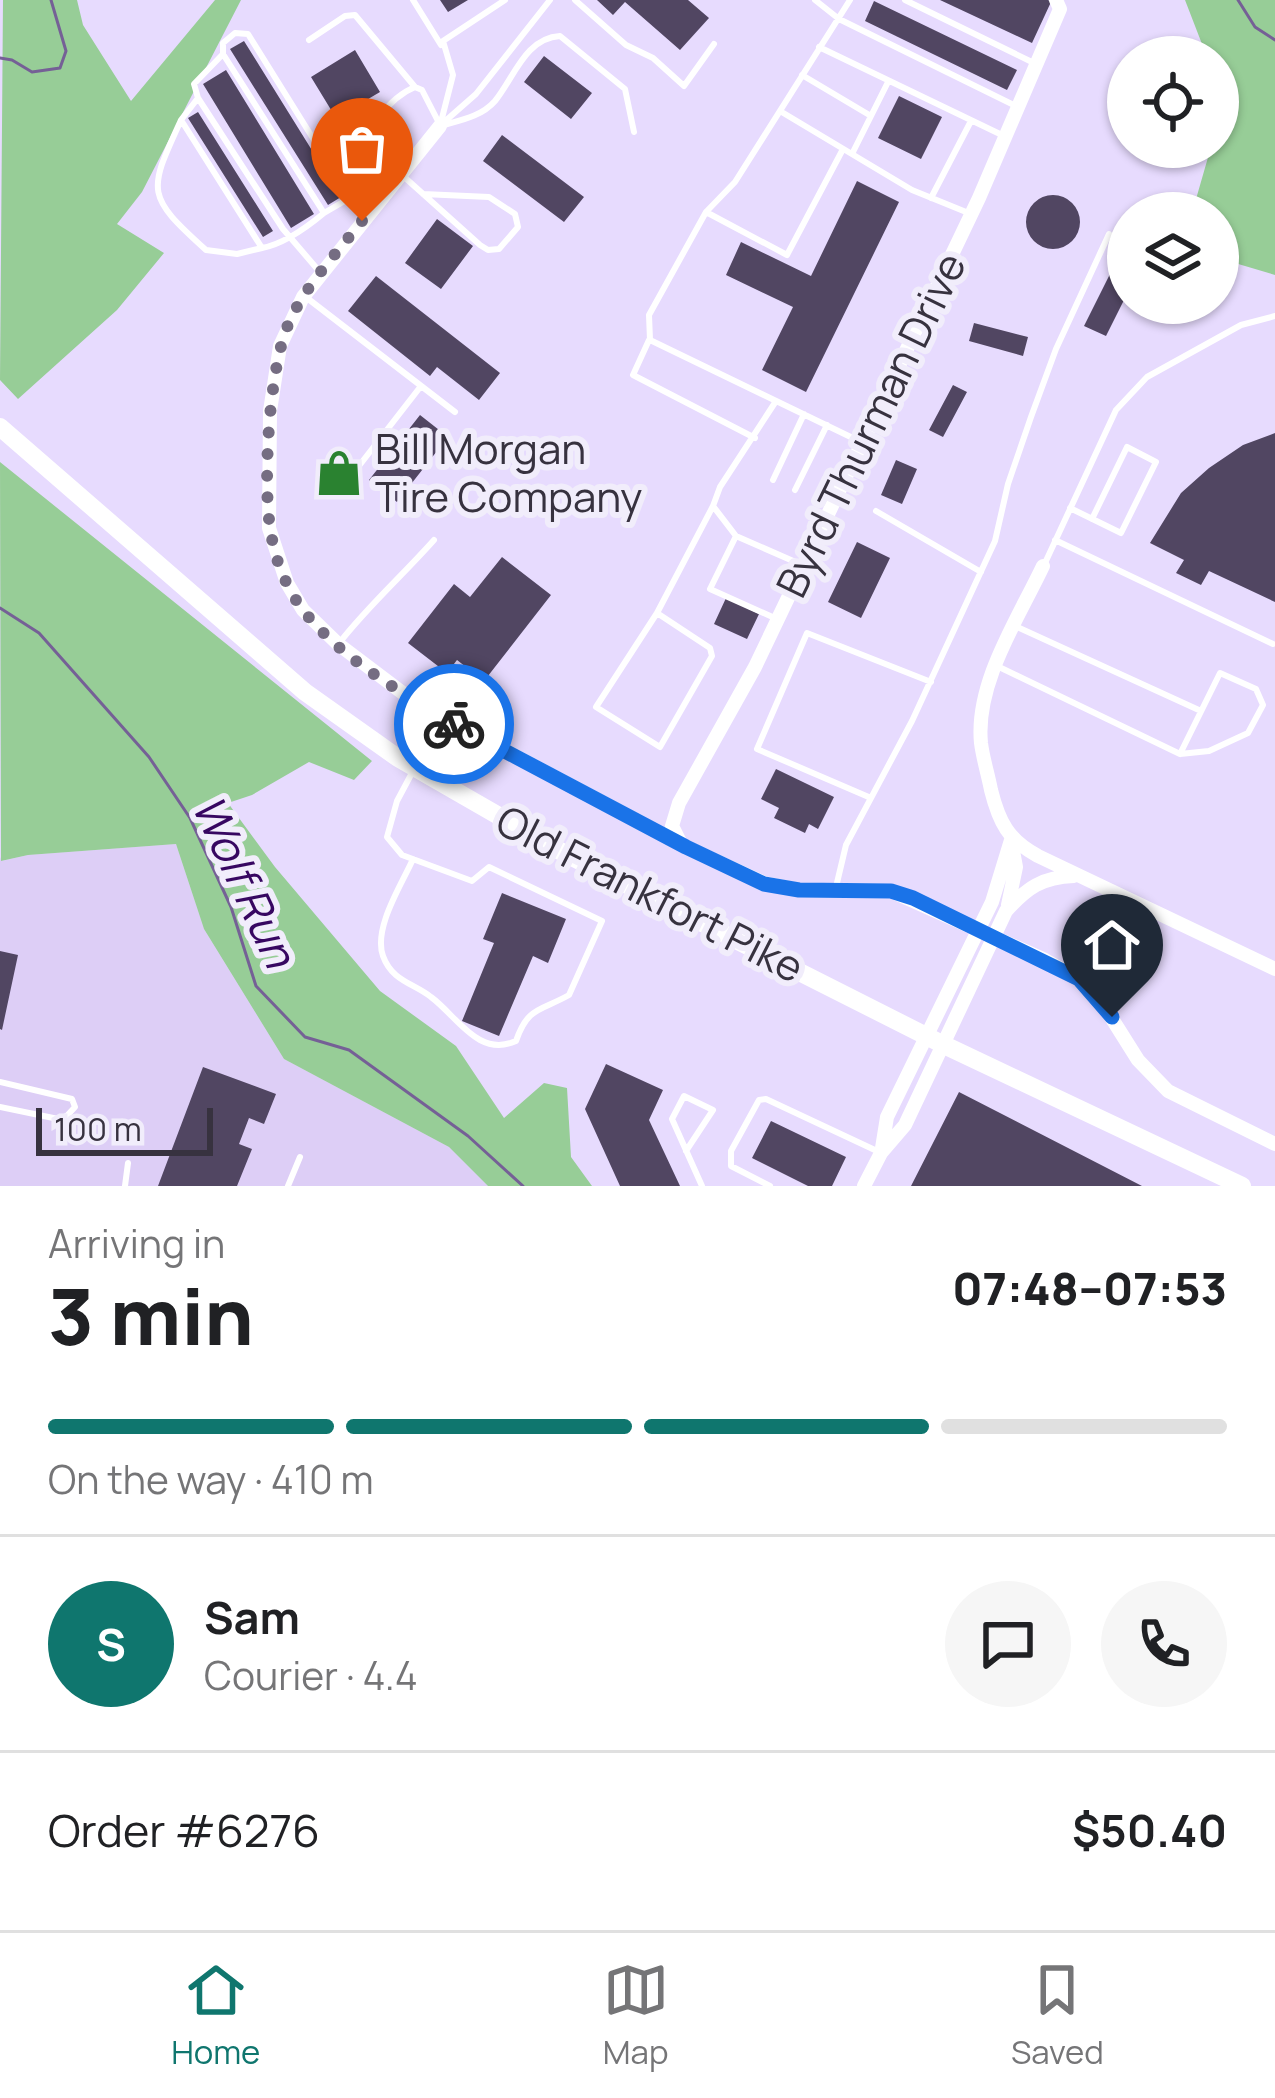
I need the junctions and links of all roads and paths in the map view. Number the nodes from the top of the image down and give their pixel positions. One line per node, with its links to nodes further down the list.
1 (413, 0): 15 (lane)
2 (505, 0): 15 (lane)
3 (536, 0): 10 (lane)
4 (550, 0): 10 (lane)
5 (575, 0): 13 (lane)
6 (815, 0): 11 (lane)
7 (850, 0): 11 (lane)
8 (905, 0): 17 (lane)
9 (1057, 0): 17 (street, Byrd Thurman Drive)
10 (543, 8): 27 (lane)
11 (838, 19): 14 (lane); 22 (lane)
12 (309, 40): 20 (lane)
13 (714, 44)
14 (819, 47): 18 (lane); 19 (lane)
15 (443, 48): 27 (lane)
16 (223, 54): 21 (lane); 37 (lane); 37 (lane)
17 (1036, 64): 22 (street, Byrd Thurman Drive)
18 (802, 76): 23 (lane); 24 (lane)
19 (888, 81): 24 (lane); 26 (lane)
20 (415, 87): 27 (lane); 34 (lane)
21 (198, 98): 25 (lane); 40 (lane)
22 (1018, 107): 29 (street, Byrd Thurman Drive)
23 (780, 111): 30 (lane); 36 (lane)
24 (871, 116): 31 (lane)
25 (181, 120): 41 (lane); 41 (lane)
26 (972, 121): 29 (lane); 35 (lane)
27 (440, 126): 28 (lane); 32 (street)
28 (634, 132)
29 (1005, 137): 38 (street, Byrd Thurman Drive)
30 (843, 149): 31 (lane); 36 (lane)
31 (852, 154): 35 (lane)
32 (400, 173): 33 (lane); 34 (street)
33 (423, 194): 33 (lane)
34 (382, 195): 42 (street)
35 (932, 198): 38 (lane)
36 (706, 212): 45 (lane)
37 (324, 213): 40 (lane)
38 (971, 214): 53 (street, Byrd Thurman Drive)
39 (1107, 236): 66 (lane)
40 (290, 237): 41 (lane); 42 (lane)
41 (262, 248)
42 (322, 274): 43 (street)
43 (304, 296): 46 (lane); 70 (street)
44 (1275, 316): 58 (lane)
45 (650, 340): 47 (lane); 52 (lane)
46 (421, 386): 48 (lane); 54 (lane)
47 (776, 401): 49 (lane); 52 (lane)
48 (455, 412)
49 (804, 414): 50 (lane); 55 (lane)
50 (827, 425): 53 (lane); 56 (lane)
51 (0, 427): 78 (main road, Old Frankfort Pike)
52 (755, 438): 57 (lane)
53 (862, 442): 64 (street, Byrd Thurman Drive)
54 (355, 471)
55 (773, 480)
56 (795, 490)
57 (713, 506): 61 (lane); 67 (lane)
58 (1070, 508): 60 (lane); 63 (lane)
59 (876, 512): 66 (lane)
60 (1092, 519): 60 (lane)
61 (736, 536): 64 (lane); 68 (lane)
62 (434, 540): 70 (lane)
63 (1055, 540): 65 (lane); 71 (lane)
64 (803, 566): 68 (street, Byrd Thurman Drive)
65 (1043, 566): 69 (street)
66 (981, 572): 73 (lane)
67 (657, 614): 67 (lane)
68 (778, 619): 81 (street, Byrd Thurman Drive)
69 (1015, 626): 72 (street); 76 (lane)
70 (338, 644): 75 (street)
71 (1273, 644)
72 (997, 666): 77 (lane); 80 (street)
73 (931, 682): 79 (lane); 79 (lane)
74 (472, 706): 75 (lane)
75 (426, 707): 81 (street)
76 (1201, 711): 77 (lane); 77 (lane)
77 (1180, 754)
78 (415, 768): 82 (lane); 88 (main road, Old Frankfort Pike)
79 (871, 798): 84 (lane)
80 (1011, 840): 83 (street); 85 (street); 86 (street)
81 (680, 842): 84 (street)
82 (412, 859): 82 (lane)
83 (1078, 876): 85 (street); 87 (street)
84 (835, 891): 86 (street)
85 (1006, 911): 86 (street)
86 (986, 931): 88 (street); 91 (street)
87 (1275, 969)
88 (934, 1040): 93 (street); 101 (main road, Old Frankfort Pike)
89 (0, 1082): 90 (lane)
90 (0, 1107)
91 (1275, 1144)
92 (686, 1151): 92 (lane); 98 (lane)
93 (881, 1153): 99 (lane); 100 (street)
94 (300, 1157): 97 (lane)
95 (128, 1163): 96 (lane)
96 (125, 1186)
97 (288, 1186)
98 (702, 1186)
99 (770, 1186)
100 (864, 1186)
101 (1242, 1186)

